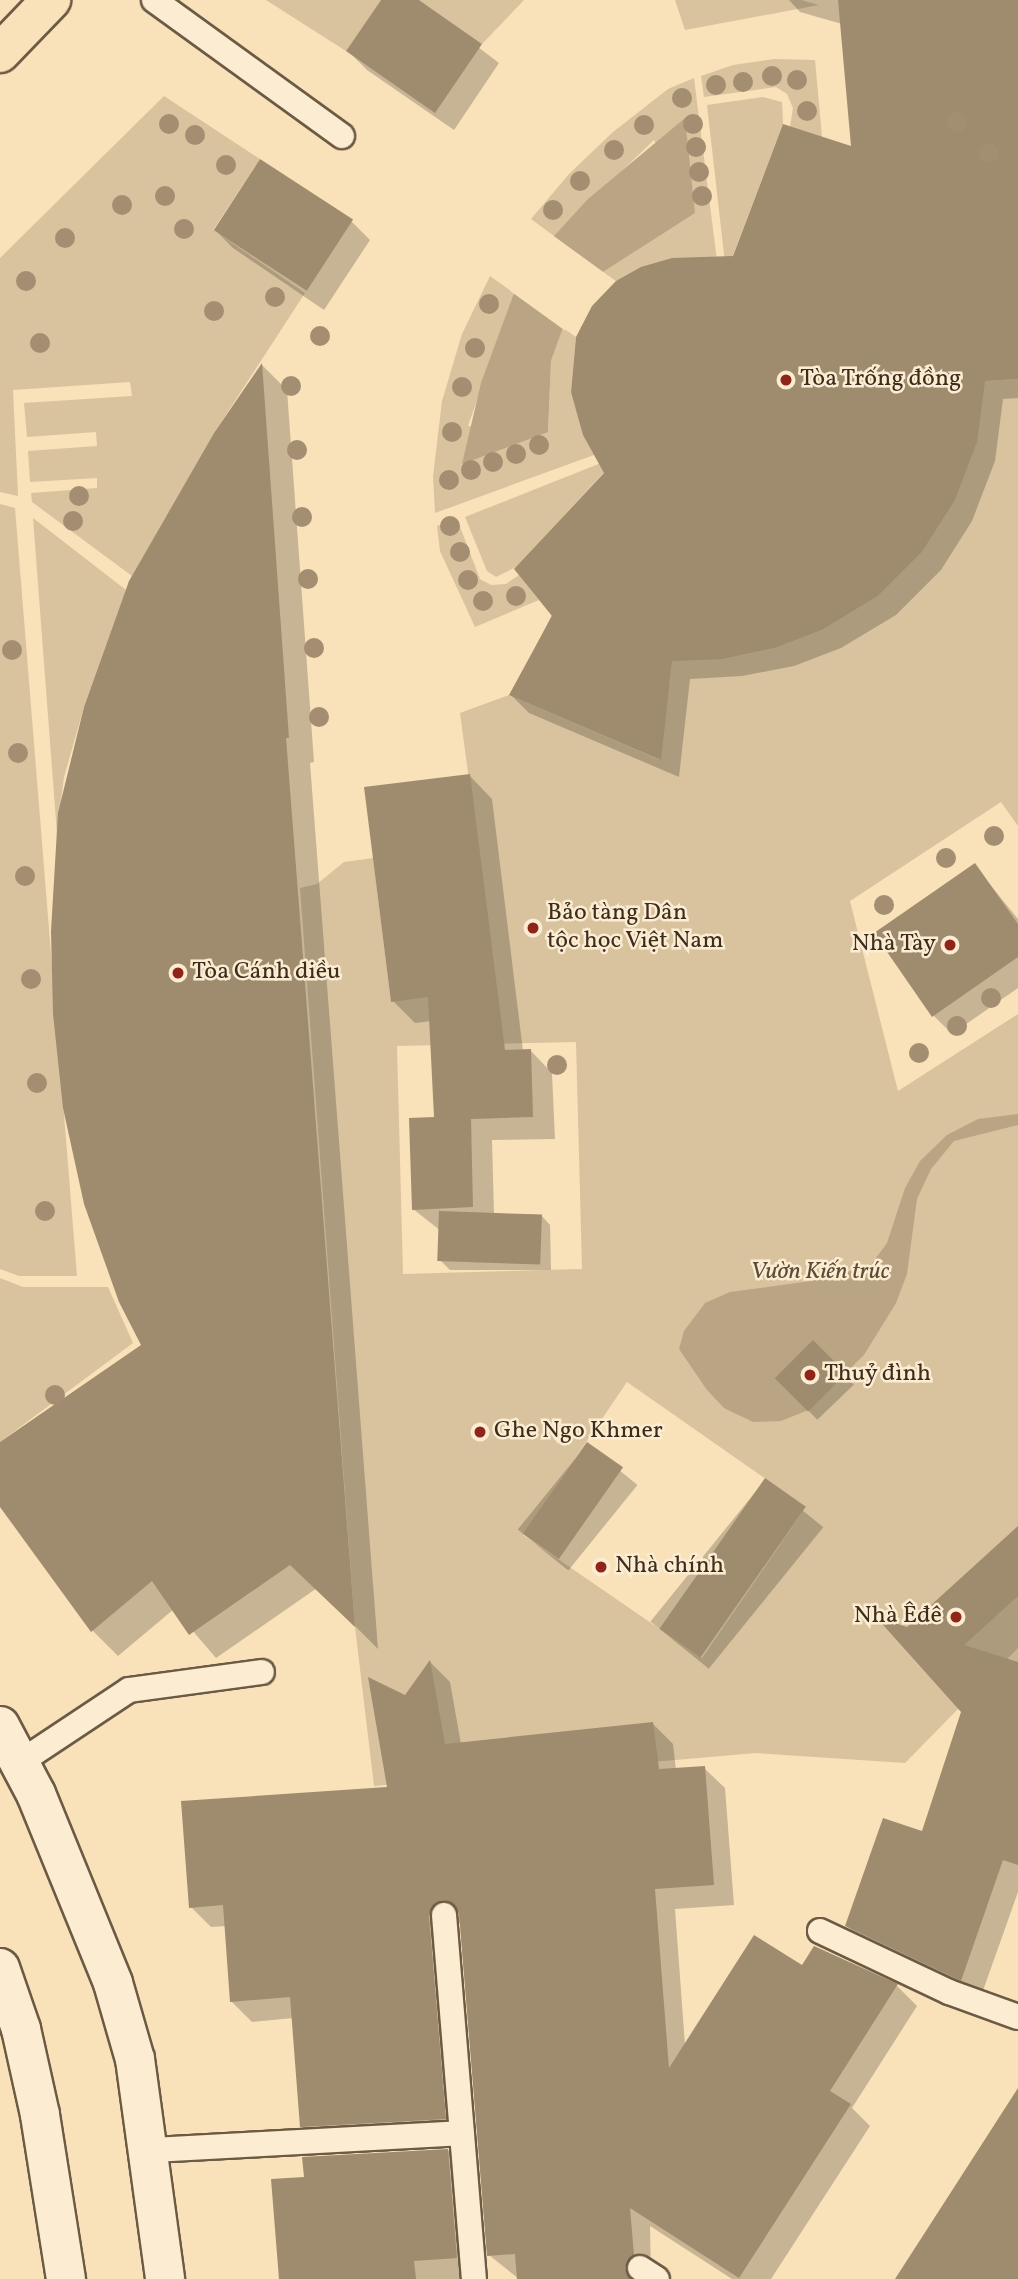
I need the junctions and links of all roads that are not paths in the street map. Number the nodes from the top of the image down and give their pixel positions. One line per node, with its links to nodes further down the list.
1 (51, 0): 3 (main road)
2 (154, 0): 4 (lane)
3 (0, 53)
4 (342, 136)
5 (262, 1671): 7 (lane)
6 (0, 1726): 7 (main road)
7 (19, 1763): 13 (main road)
8 (444, 1915): 12 (lane)
9 (820, 1931): 11 (lane)
10 (0, 1968): 14 (main road)
11 (1018, 2017)
12 (463, 2133): 13 (lane); 16 (lane)
13 (151, 2150): 15 (main road)
14 (66, 2279)
15 (165, 2279)
16 (474, 2279)

